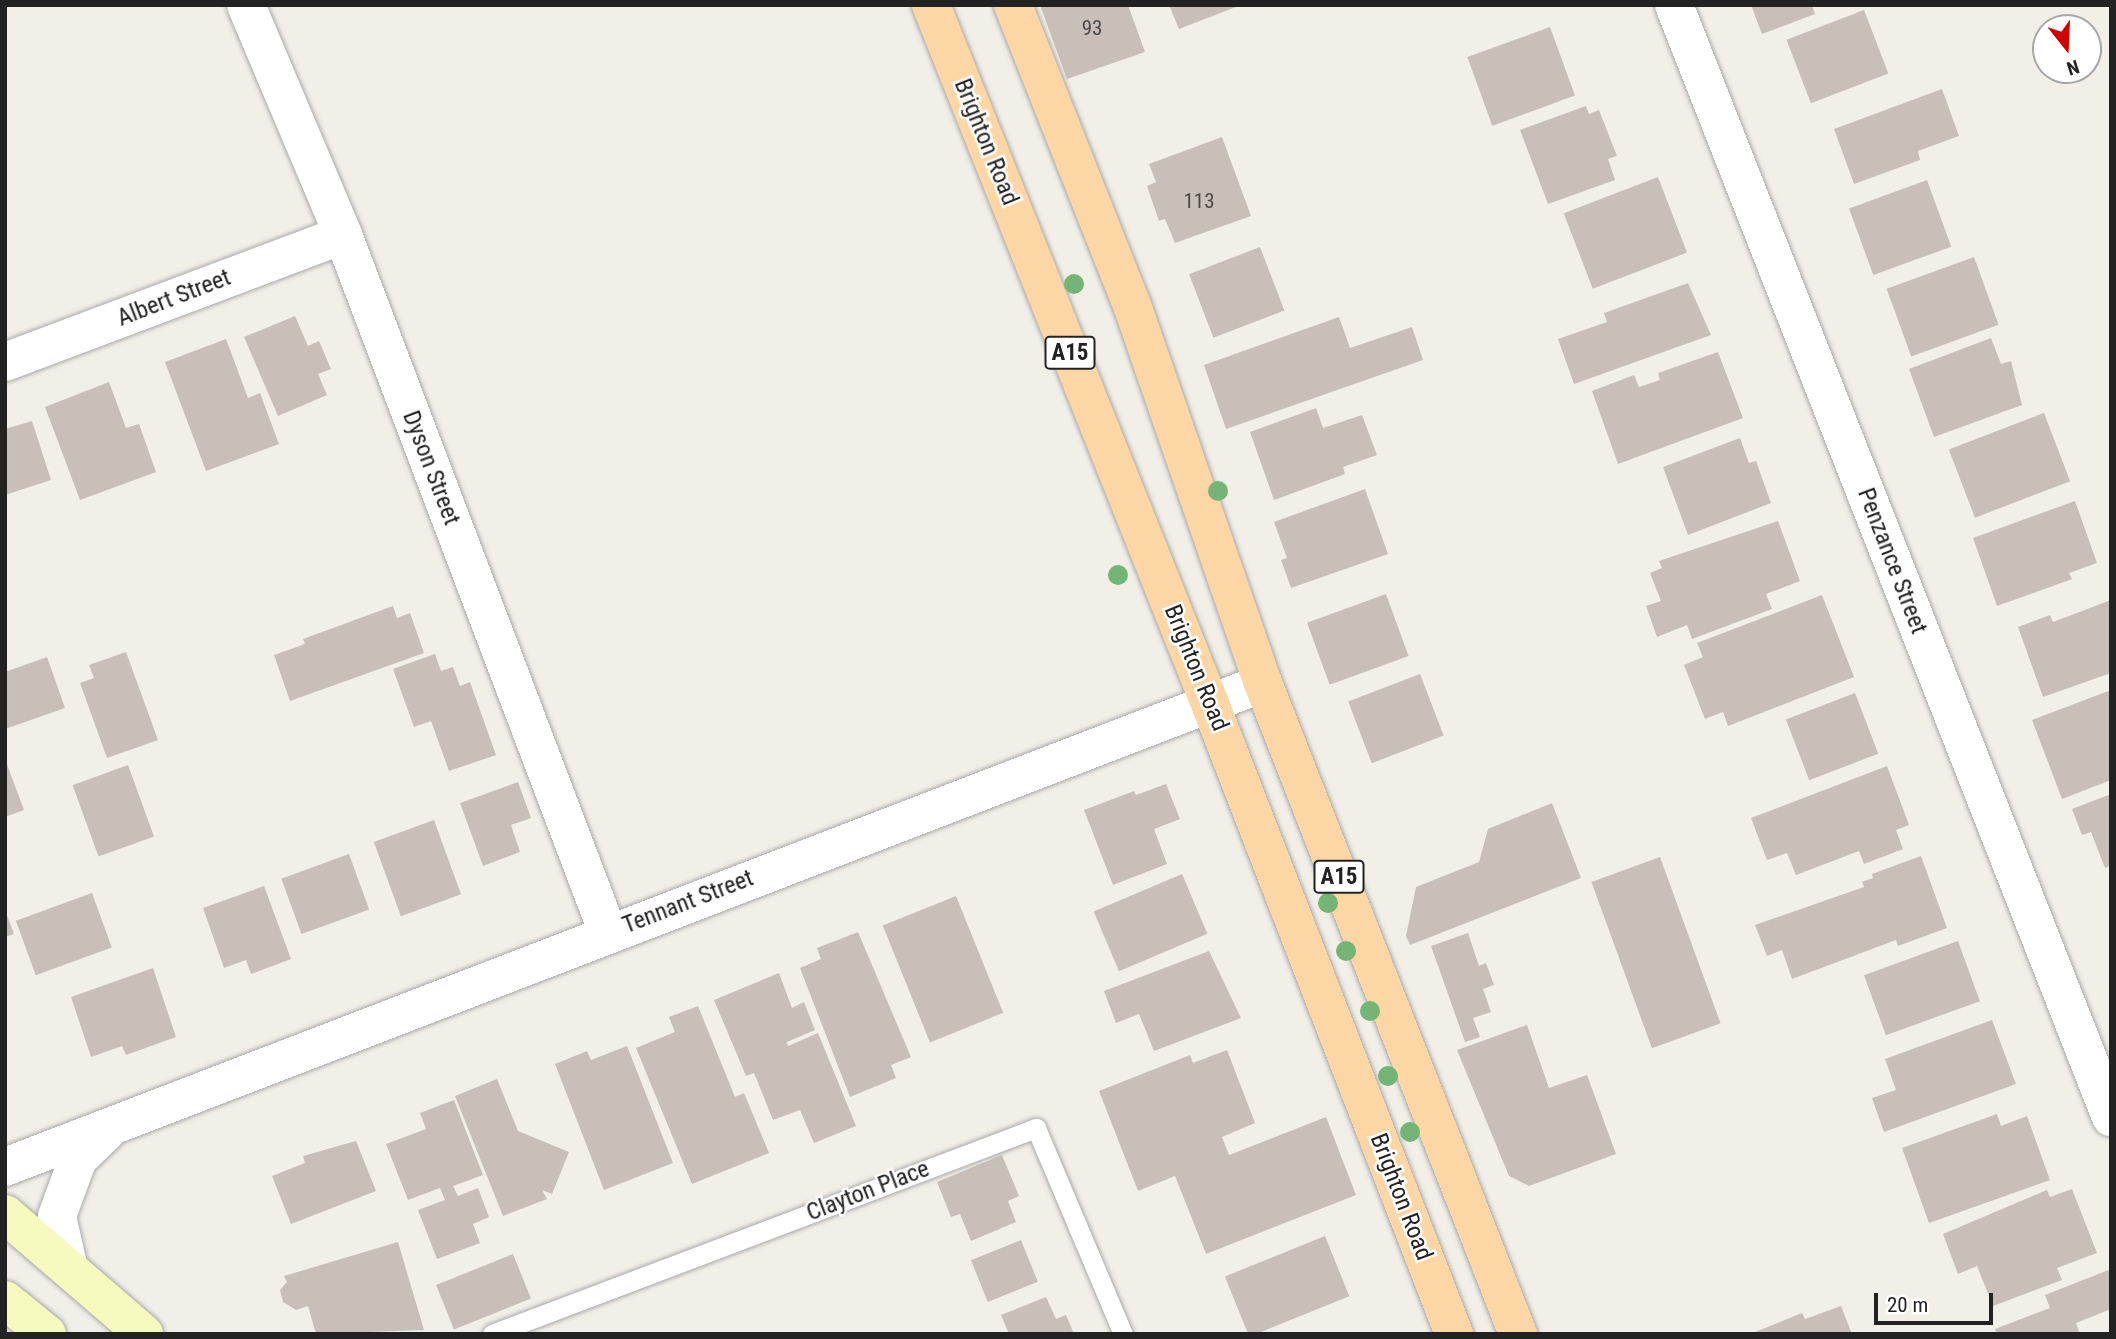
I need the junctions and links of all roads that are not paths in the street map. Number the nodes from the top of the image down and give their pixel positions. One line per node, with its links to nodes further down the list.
1 (246, 5): 5 (street, Dyson Street)
2 (932, 5): 8 (main road, Brighton Road / A15)
3 (1013, 5): 7 (main road, A15)
4 (1674, 5): 10 (street, Penzance Street)
5 (343, 235): 6 (street, Albert Street); 9 (street, Dyson Street)
6 (5, 362)
7 (1263, 683): 8 (street, Tennant Street); 21 (main road, A15)
8 (1209, 701): 9 (street, Tennant Street); 20 (main road, Brighton Road / A15)
9 (608, 933): 11 (street, Tennant Street)
10 (2111, 1117)
11 (114, 1125): 12 (street, Tennant Street); 14 (street, Tennant Street)
12 (5, 1167)
13 (5, 1214): 14 (main road)
14 (69, 1269): 17 (main road)
15 (5, 1300): 16 (main road)
16 (47, 1334)
17 (144, 1334)
18 (492, 1334): 19 (lane, Clayton Place)
19 (1122, 1334)
20 (1454, 1334)
21 (1518, 1334)

